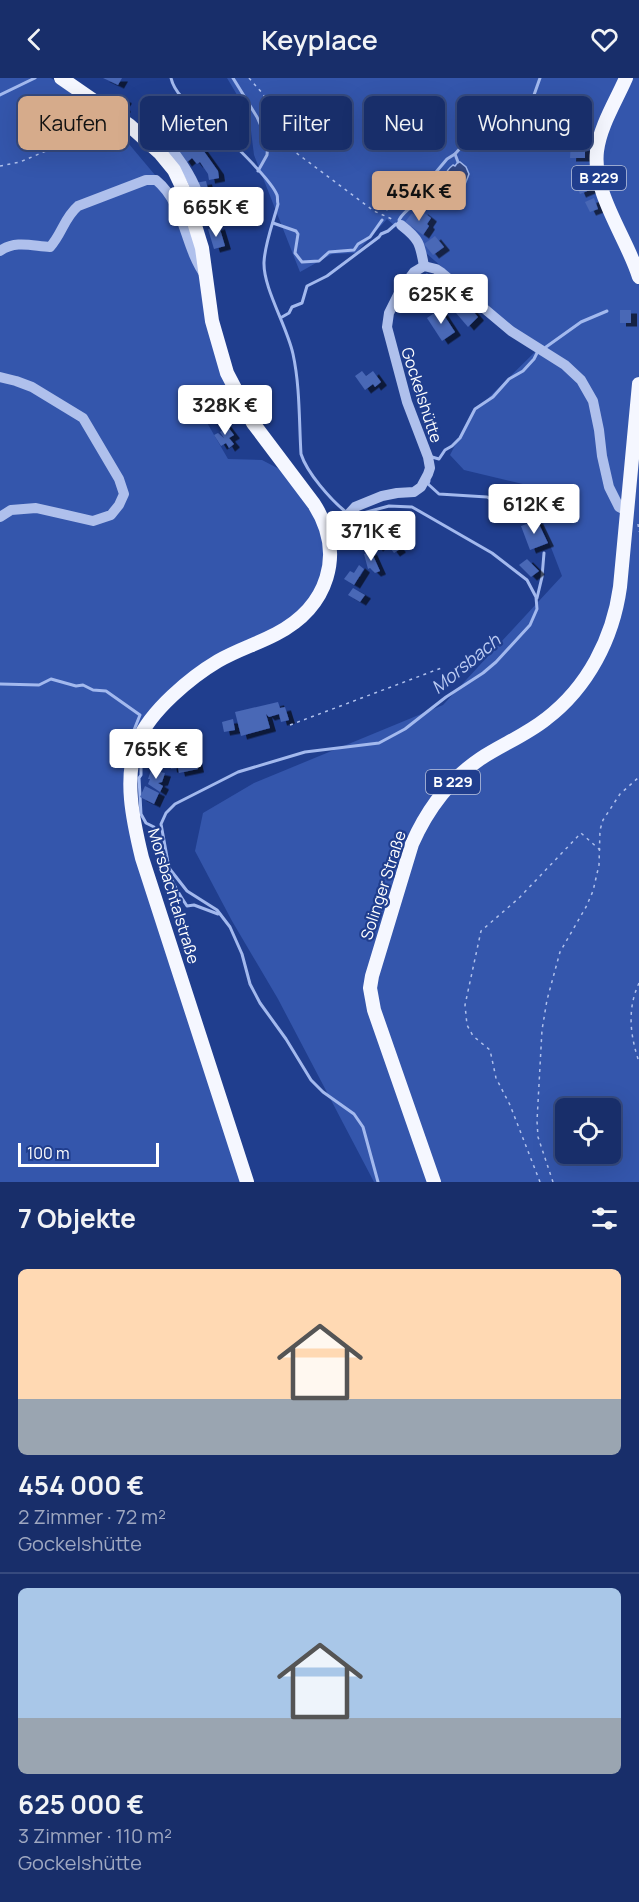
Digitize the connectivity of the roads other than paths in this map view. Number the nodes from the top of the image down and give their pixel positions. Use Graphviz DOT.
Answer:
graph roads {
  1 [pos="61,78"];
  2 [pos="626,78"];
  3 [pos="401,225"];
  4 [pos="0,251"];
  5 [pos="424,266"];
  6 [pos="206,275"];
  7 [pos="639,277"];
  8 [pos="0,377"];
  9 [pos="639,384"];
  10 [pos="627,511"];
  11 [pos="0,517"];
  12 [pos="329,536"];
  13 [pos="247,1182"];
  14 [pos="434,1182"];
  1 -- 6 [label="main road, Morsbachtalstraße"];
  2 -- 7 [label="main road, B 229"];
  3 -- 5 [label="street"];
  4 -- 6 [label="street"];
  5 -- 10 [label="street"];
  5 -- 12 [label="street, Gockelshütte"];
  6 -- 12 [label="main road, Morsbachtalstraße"];
  8 -- 11 [label="street"];
  9 -- 10 [label="main road, Solinger Straße / B 229"];
  10 -- 14 [label="main road, Solinger Straße / B 229"];
  12 -- 13 [label="main road, Morsbachtalstraße"];
}
